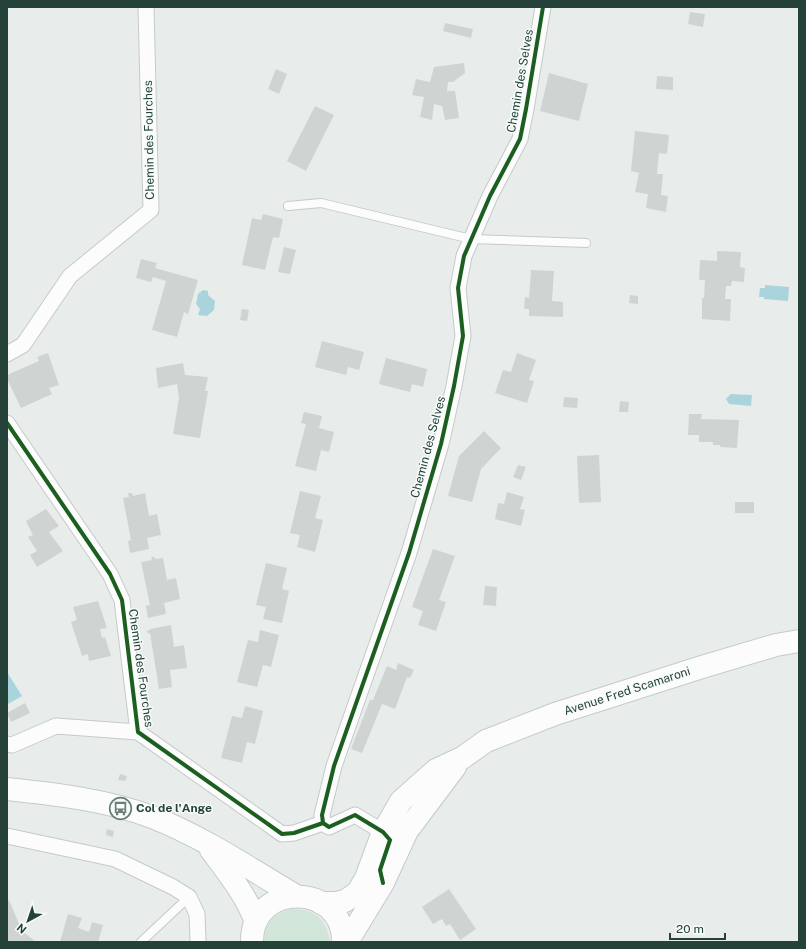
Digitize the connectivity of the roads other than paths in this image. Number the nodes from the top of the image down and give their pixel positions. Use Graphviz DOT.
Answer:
graph roads {
  1 [pos="146,7"];
  2 [pos="543,7"];
  3 [pos="288,206"];
  4 [pos="471,239"];
  5 [pos="586,243"];
  6 [pos="7,354"];
  7 [pos="7,423"];
  8 [pos="799,641"];
  9 [pos="138,732"];
  10 [pos="7,744"];
  11 [pos="462,758"];
  12 [pos="7,789"];
  13 [pos="323,823"];
  14 [pos="383,832"];
  15 [pos="7,836"];
  16 [pos="206,843"];
  17 [pos="383,883"];
  18 [pos="296,896"];
  19 [pos="189,897"];
  20 [pos="322,903"];
  21 [pos="254,932"];
  22 [pos="141,942"];
  23 [pos="198,942"];
  24 [pos="343,942"];
  25 [pos="347,942"];
  1 -- 6 [label="street, Chemin des Fourches"];
  2 -- 4 [label="street, Chemin des Selves"];
  3 -- 4 [label="lane"];
  4 -- 5 [label="lane"];
  4 -- 13 [label="street, Chemin des Selves"];
  7 -- 9 [label="street, Chemin des Fourches"];
  8 -- 11 [label="main road, Avenue Fred Scamaroni"];
  9 -- 10 [label="street"];
  9 -- 13 [label="street, Chemin des Fourches"];
  11 -- 14 [label="main road, Avenue Fred Scamaroni"];
  11 -- 17 [label="main road, Avenue Fred Scamaroni"];
  12 -- 16 [label="main road"];
  13 -- 14 [label="street"];
  14 -- 17 [label="street"];
  14 -- 20 [label="main road, Avenue Fred Scamaroni"];
  15 -- 19 [label="street"];
  16 -- 18 [label="main road"];
  16 -- 21 [label="main road"];
  17 -- 25 [label="main road, Avenue Fred Scamaroni"];
  18 -- 20 [label="main road"];
  18 -- 21 [label="main road"];
  19 -- 22 [label="lane"];
  19 -- 23 [label="street"];
  20 -- 24 [label="main road"];
}
